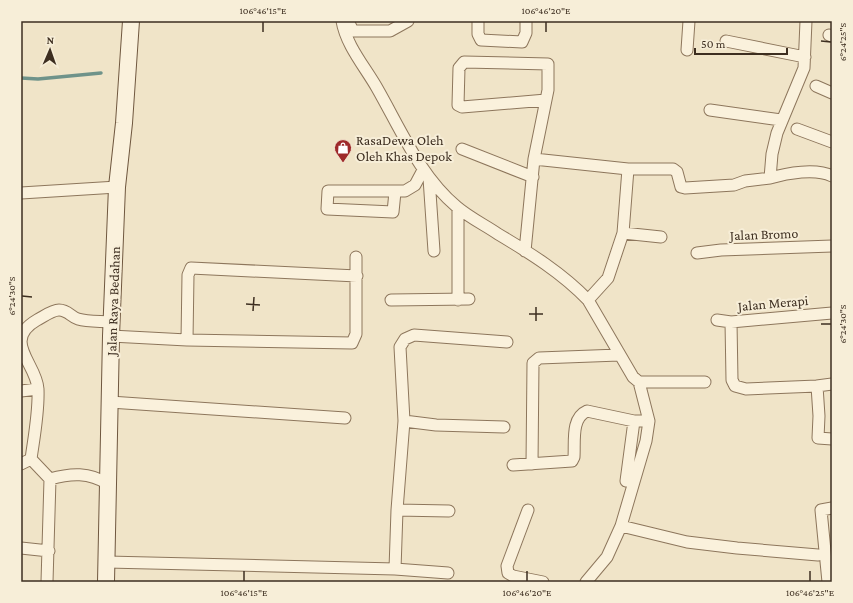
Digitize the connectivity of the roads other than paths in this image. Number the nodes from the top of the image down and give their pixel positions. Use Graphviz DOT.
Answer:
graph roads {
  1 [pos="131,21"];
  2 [pos="342,21"];
  3 [pos="348,21"];
  4 [pos="408,21"];
  5 [pos="478,21"];
  6 [pos="526,21"];
  7 [pos="689,21"];
  8 [pos="806,21"];
  9 [pos="726,41"];
  10 [pos="687,50"];
  11 [pos="805,57"];
  12 [pos="816,86"];
  13 [pos="832,93"];
  14 [pos="546,100"];
  15 [pos="710,110"];
  16 [pos="781,120"];
  17 [pos="797,129"];
  18 [pos="832,142"];
  19 [pos="462,149"];
  20 [pos="534,159"];
  21 [pos="628,169"];
  22 [pos="426,174"];
  23 [pos="832,176"];
  24 [pos="533,177"];
  25 [pos="770,178"];
  26 [pos="117,187"];
  27 [pos="395,192"];
  28 [pos="21,193"];
  29 [pos="458,208"];
  30 [pos="623,233"];
  31 [pos="661,237"];
  32 [pos="832,246"];
  33 [pos="525,251"];
  34 [pos="434,252"];
  35 [pos="697,253"];
  36 [pos="356,256"];
  37 [pos="357,276"];
  38 [pos="391,300"];
  39 [pos="588,300"];
  40 [pos="832,313"];
  41 [pos="716,320"];
  42 [pos="731,322"];
  43 [pos="111,329"];
  44 [pos="188,340"];
  45 [pos="507,342"];
  46 [pos="619,355"];
  47 [pos="639,382"];
  48 [pos="705,382"];
  49 [pos="832,384"];
  50 [pos="817,386"];
  51 [pos="38,389"];
  52 [pos="21,391"];
  53 [pos="110,402"];
  54 [pos="345,418"];
  55 [pos="404,421"];
  56 [pos="634,421"];
  57 [pos="649,421"];
  58 [pos="504,427"];
  59 [pos="832,439"];
  60 [pos="31,459"];
  61 [pos="21,464"];
  62 [pos="532,464"];
  63 [pos="513,465"];
  64 [pos="50,479"];
  65 [pos="626,481"];
  66 [pos="108,484"];
  67 [pos="832,508"];
  68 [pos="397,510"];
  69 [pos="528,510"];
  70 [pos="449,511"];
  71 [pos="621,526"];
  72 [pos="21,548"];
  73 [pos="49,551"];
  74 [pos="818,555"];
  75 [pos="107,562"];
  76 [pos="395,569"];
  77 [pos="448,573"];
  78 [pos="830,579"];
  79 [pos="47,582"];
  80 [pos="106,582"];
  81 [pos="543,582"];
  82 [pos="586,582"];
  1 -- 26 [label="street, Jalan Raya Bedahan"];
  2 -- 22 [label="street"];
  3 -- 4 [label="street"];
  5 -- 6 [label="street"];
  7 -- 10 [label="street"];
  8 -- 11 [label="street"];
  9 -- 11 [label="street"];
  11 -- 16 [label="street"];
  12 -- 13 [label="street"];
  14 -- 14 [label="street"];
  14 -- 20 [label="street"];
  15 -- 16 [label="street"];
  16 -- 25 [label="street"];
  17 -- 18 [label="street"];
  19 -- 24 [label="street"];
  20 -- 21 [label="street"];
  20 -- 24 [label="street"];
  21 -- 25 [label="street"];
  21 -- 30 [label="street"];
  22 -- 27 [label="street"];
  22 -- 29 [label="street"];
  22 -- 34 [label="street"];
  23 -- 25 [label="street"];
  24 -- 33 [label="street"];
  26 -- 28 [label="street"];
  26 -- 43 [label="street, Jalan Raya Bedahan"];
  27 -- 27 [label="street"];
  29 -- 33 [label="street"];
  29 -- 38 [label="street"];
  30 -- 31 [label="street"];
  30 -- 39 [label="street"];
  32 -- 35 [label="street, Jalan Bromo"];
  33 -- 39 [label="street"];
  36 -- 37 [label="street"];
  37 -- 44 [label="street"];
  37 -- 44 [label="street"];
  39 -- 46 [label="street"];
  40 -- 42 [label="street, Jalan Merapi"];
  41 -- 42 [label="street, Jalan Merapi"];
  42 -- 50 [label="street"];
  43 -- 44 [label="street"];
  43 -- 51 [label="street"];
  43 -- 53 [label="street, Jalan Raya Bedahan"];
  45 -- 55 [label="street"];
  46 -- 47 [label="street"];
  46 -- 62 [label="street"];
  47 -- 48 [label="street"];
  47 -- 57 [label="street"];
  49 -- 50 [label="street"];
  50 -- 59 [label="street"];
  51 -- 52 [label="street"];
  51 -- 60 [label="street"];
  53 -- 54 [label="street"];
  53 -- 66 [label="street, Jalan Raya Bedahan"];
  55 -- 58 [label="street"];
  55 -- 68 [label="street"];
  56 -- 57 [label="street"];
  56 -- 62 [label="street"];
  56 -- 65 [label="street"];
  57 -- 71 [label="street"];
  60 -- 61 [label="street"];
  60 -- 64 [label="street"];
  62 -- 63 [label="street"];
  64 -- 66 [label="street"];
  64 -- 73 [label="street"];
  66 -- 75 [label="street, Jalan Raya Bedahan"];
  67 -- 78 [label="street"];
  68 -- 70 [label="street"];
  68 -- 76 [label="street"];
  69 -- 81 [label="street"];
  71 -- 74 [label="street"];
  71 -- 82 [label="street"];
  72 -- 73 [label="street"];
  73 -- 79 [label="street"];
  75 -- 76 [label="street"];
  75 -- 80 [label="street, Jalan Raya Bedahan"];
  76 -- 77 [label="street"];
}
